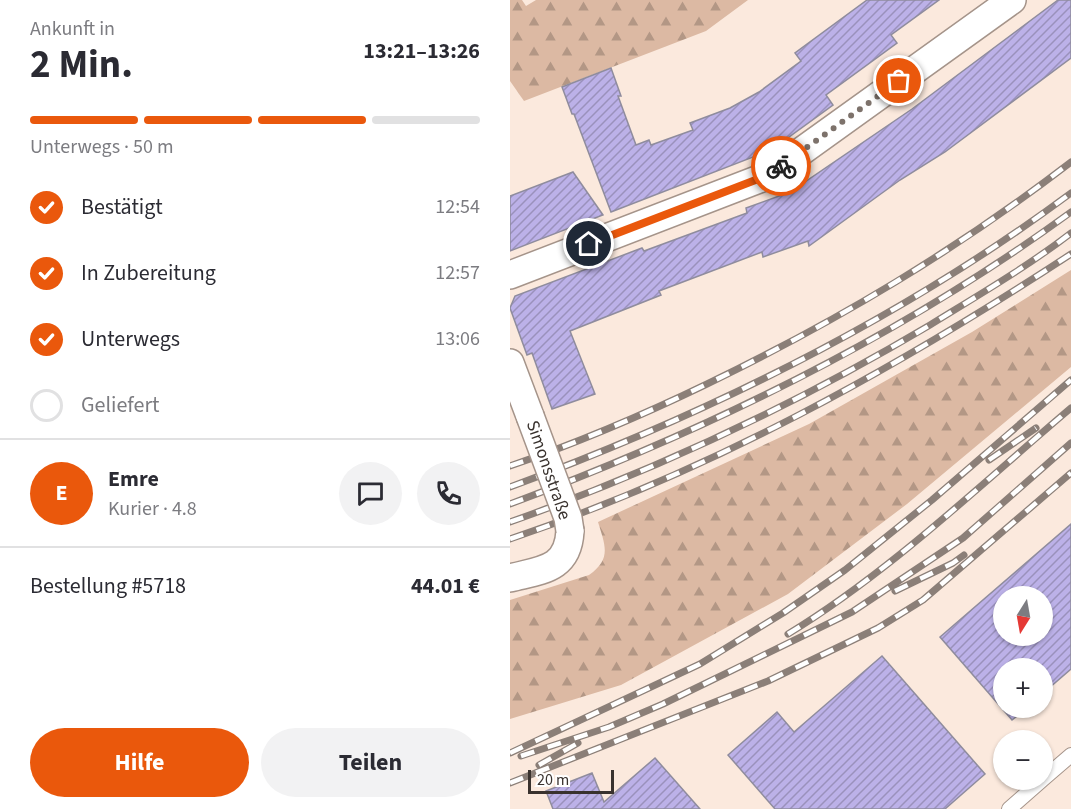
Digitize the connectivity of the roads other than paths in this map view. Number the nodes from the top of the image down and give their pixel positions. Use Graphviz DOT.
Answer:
graph roads {
  1 [pos="1012,0"];
  2 [pos="510,275"];
  3 [pos="510,363"];
  4 [pos="510,578"];
  5 [pos="1071,755"];
  6 [pos="1053,771"];
  7 [pos="1031,790"];
  8 [pos="1009,809"];
  1 -- 2 [label="street"];
  3 -- 4 [label="street, Simonsstraße, bridge"];
  5 -- 6 [label="lane"];
  7 -- 8 [label="lane"];
}
